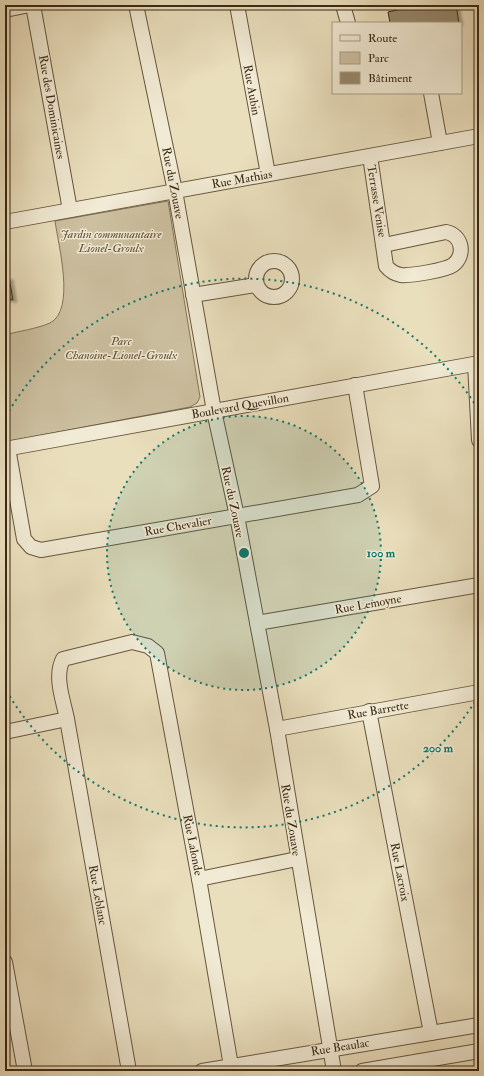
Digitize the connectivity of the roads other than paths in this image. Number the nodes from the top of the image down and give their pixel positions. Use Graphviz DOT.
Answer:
graph roads {
  1 [pos="30,5"];
  2 [pos="33,5"];
  3 [pos="136,5"];
  4 [pos="237,5"];
  5 [pos="343,5"];
  6 [pos="5,10"];
  7 [pos="348,22"];
  8 [pos="431,94"];
  9 [pos="479,136"];
  10 [pos="440,143"];
  11 [pos="370,156"];
  12 [pos="268,174"];
  13 [pos="175,191"];
  14 [pos="70,210"];
  15 [pos="5,222"];
  16 [pos="384,246"];
  17 [pos="256,284"];
  18 [pos="193,295"];
  19 [pos="477,363"];
  20 [pos="355,385"];
  21 [pos="214,411"];
  22 [pos="479,440"];
  23 [pos="6,449"];
  24 [pos="237,516"];
  25 [pos="479,585"];
  26 [pos="257,623"];
  27 [pos="132,642"];
  28 [pos="479,692"];
  29 [pos="369,711"];
  30 [pos="67,719"];
  31 [pos="277,729"];
  32 [pos="5,732"];
  33 [pos="297,859"];
  34 [pos="199,879"];
  35 [pos="5,962"];
  36 [pos="479,1025"];
  37 [pos="431,1032"];
  38 [pos="330,1049"];
  39 [pos="479,1051"];
  40 [pos="437,1065"];
  41 [pos="231,1066"];
  42 [pos="25,1071"];
  43 [pos="129,1071"];
  44 [pos="202,1071"];
  45 [pos="334,1071"];
  46 [pos="362,1071"];
  1 -- 6 [label="street"];
  2 -- 14 [label="street, Rue des Dominicaines"];
  3 -- 13 [label="street, Rue du Zouave"];
  4 -- 12 [label="street, Rue Aubin"];
  5 -- 7 [label="street"];
  8 -- 10 [label="street"];
  9 -- 10 [label="street, Rue Mathias"];
  10 -- 11 [label="street, Rue Mathias"];
  11 -- 12 [label="street, Rue Mathias"];
  11 -- 16 [label="street, Terrasse Venise"];
  12 -- 13 [label="street, Rue Mathias"];
  13 -- 14 [label="street, Rue Mathias"];
  13 -- 18 [label="street, Rue du Zouave"];
  14 -- 15 [label="street, Rue Mathias"];
  16 -- 16 [label="street, Terrasse Venise"];
  17 -- 18 [label="street"];
  18 -- 21 [label="street, Rue du Zouave"];
  19 -- 20 [label="street, Boulevard Quevillon"];
  19 -- 22 [label="street"];
  20 -- 21 [label="street, Boulevard Quevillon"];
  20 -- 24 [label="street, Rue Chevalier"];
  21 -- 23 [label="street, Boulevard Quevillon"];
  21 -- 24 [label="street, Rue du Zouave"];
  23 -- 24 [label="street, Rue Chevalier"];
  24 -- 26 [label="street, Rue du Zouave"];
  25 -- 26 [label="street, Rue Lemoyne"];
  26 -- 31 [label="street, Rue du Zouave"];
  27 -- 30 [label="street, Rue Leblanc"];
  27 -- 34 [label="street, Rue Lalonde"];
  28 -- 29 [label="street, Rue Barrette"];
  29 -- 31 [label="street, Rue Barrette"];
  29 -- 37 [label="street, Rue Lacroix"];
  30 -- 32 [label="street"];
  30 -- 43 [label="street, Rue Leblanc"];
  31 -- 33 [label="street, Rue du Zouave"];
  33 -- 34 [label="street"];
  33 -- 38 [label="street, Rue du Zouave"];
  34 -- 41 [label="street, Rue Lalonde"];
  35 -- 42 [label="street"];
  36 -- 37 [label="street, Rue Beaulac"];
  37 -- 38 [label="street, Rue Beaulac"];
  38 -- 41 [label="street, Rue Beaulac"];
  38 -- 45 [label="street, Rue du Zouave"];
  39 -- 40 [label="street"];
  40 -- 46 [label="street"];
  41 -- 44 [label="street, Rue Beaulac"];
}
